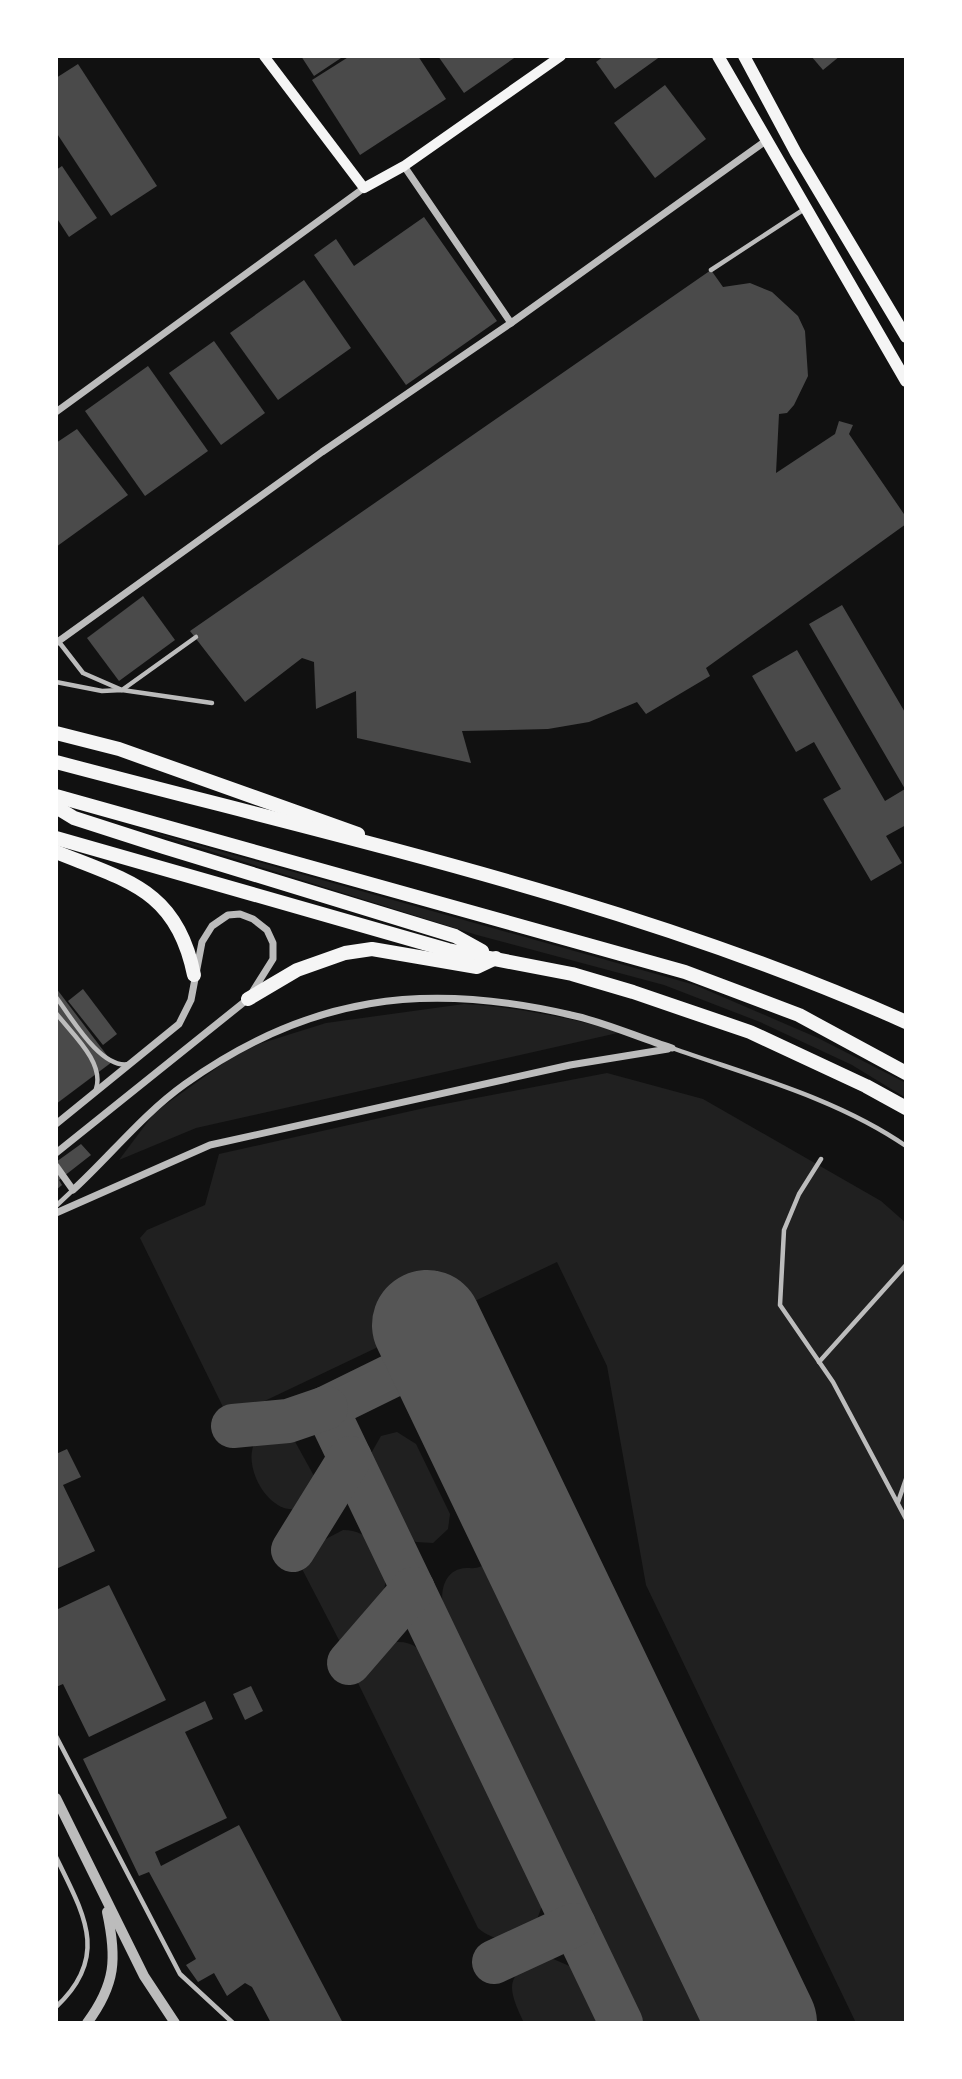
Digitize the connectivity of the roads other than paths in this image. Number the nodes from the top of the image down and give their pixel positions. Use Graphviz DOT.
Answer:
graph roads {
  1 [pos="264,56"];
  2 [pos="561,56"];
  3 [pos="718,56"];
  4 [pos="744,56"];
  5 [pos="768,140"];
  6 [pos="404,166"];
  7 [pos="364,188"];
  8 [pos="807,208"];
  9 [pos="711,270"];
  10 [pos="511,323"];
  11 [pos="906,337"];
  12 [pos="906,381"];
  13 [pos="56,412"];
  14 [pos="196,637"];
  15 [pos="57,642"];
  16 [pos="56,681"];
  17 [pos="122,690"];
  18 [pos="212,703"];
  19 [pos="56,733"];
  20 [pos="56,762"];
  21 [pos="56,796"];
  22 [pos="56,807"];
  23 [pos="56,838"];
  24 [pos="56,852"];
  25 [pos="452,867"];
  26 [pos="496,958"];
  27 [pos="194,975"];
  28 [pos="56,998"];
  29 [pos="248,999"];
  30 [pos="56,1013"];
  31 [pos="906,1022"];
  32 [pos="672,1048"];
  33 [pos="133,1062"];
  34 [pos="906,1073"];
  35 [pos="94,1095"];
  36 [pos="906,1108"];
  37 [pos="59,1120"];
  38 [pos="906,1146"];
  39 [pos="56,1153"];
  40 [pos="821,1159"];
  41 [pos="56,1166"];
  42 [pos="73,1190"];
  43 [pos="56,1206"];
  44 [pos="56,1213"];
  45 [pos="906,1265"];
  46 [pos="819,1362"];
  47 [pos="906,1479"];
  48 [pos="898,1503"];
  49 [pos="906,1519"];
  50 [pos="56,1736"];
  51 [pos="56,1798"];
  52 [pos="56,1857"];
  53 [pos="104,1897"];
  54 [pos="56,2007"];
  55 [pos="87,2023"];
  56 [pos="175,2023"];
  57 [pos="233,2023"];
  1 -- 7 [label="main road"];
  2 -- 6 [label="main road"];
  3 -- 5 [label="main road"];
  4 -- 11 [label="main road"];
  5 -- 8 [label="main road"];
  5 -- 10 [label="street"];
  6 -- 7 [label="main road"];
  6 -- 10 [label="street"];
  7 -- 13 [label="street"];
  8 -- 9 [label="lane"];
  8 -- 12 [label="main road"];
  10 -- 15 [label="street"];
  14 -- 17 [label="lane"];
  15 -- 17 [label="lane"];
  16 -- 17 [label="lane"];
  17 -- 18 [label="lane"];
  19 -- 25 [label="highway"];
  20 -- 25 [label="highway"];
  21 -- 34 [label="highway"];
  22 -- 26 [label="highway"];
  23 -- 26 [label="highway"];
  24 -- 27 [label="highway"];
  25 -- 31 [label="highway"];
  26 -- 29 [label="highway"];
  26 -- 36 [label="highway"];
  27 -- 29 [label="street"];
  27 -- 33 [label="street"];
  28 -- 33 [label="lane"];
  29 -- 39 [label="street"];
  30 -- 35 [label="lane"];
  32 -- 38 [label="lane"];
  32 -- 42 [label="street"];
  32 -- 44 [label="street"];
  33 -- 35 [label="street"];
  35 -- 37 [label="street"];
  40 -- 46 [label="lane"];
  41 -- 42 [label="street"];
  42 -- 43 [label="lane"];
  45 -- 46 [label="lane"];
  46 -- 48 [label="lane"];
  47 -- 48 [label="lane"];
  48 -- 49 [label="lane"];
  50 -- 57 [label="lane"];
  51 -- 53 [label="street"];
  52 -- 54 [label="lane"];
  53 -- 55 [label="street"];
  53 -- 56 [label="street"];
}
